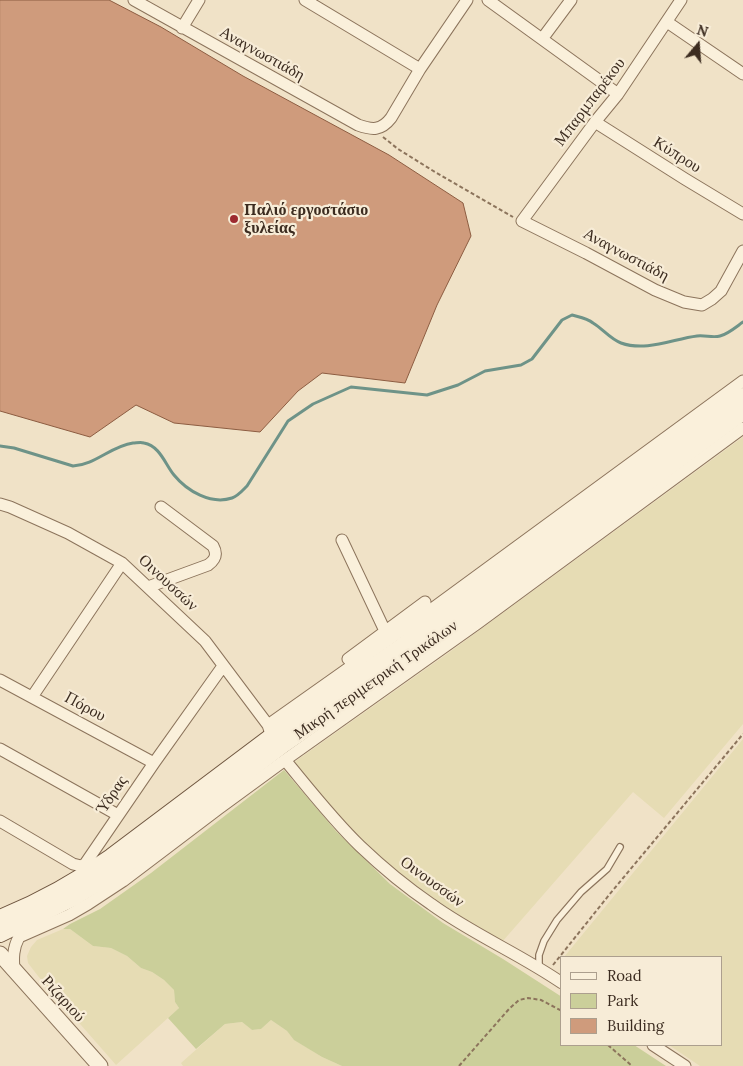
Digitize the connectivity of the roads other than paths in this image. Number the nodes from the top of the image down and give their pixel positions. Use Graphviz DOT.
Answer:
graph roads {
  1 [pos="134,0"];
  2 [pos="200,0"];
  3 [pos="305,0"];
  4 [pos="467,0"];
  5 [pos="488,0"];
  6 [pos="571,0"];
  7 [pos="681,0"];
  8 [pos="667,22"];
  9 [pos="182,28"];
  10 [pos="542,39"];
  11 [pos="420,69"];
  12 [pos="743,74"];
  13 [pos="618,94"];
  14 [pos="596,122"];
  15 [pos="743,214"];
  16 [pos="522,221"];
  17 [pos="741,258"];
  18 [pos="743,381"];
  19 [pos="743,396"];
  20 [pos="743,412"];
  21 [pos="743,428"];
  22 [pos="0,504"];
  23 [pos="161,507"];
  24 [pos="342,540"];
  25 [pos="122,563"];
  26 [pos="148,587"];
  27 [pos="425,602"];
  28 [pos="385,631"];
  29 [pos="223,666"];
  30 [pos="0,680"];
  31 [pos="32,697"];
  32 [pos="268,727"];
  33 [pos="0,749"];
  34 [pos="285,760"];
  35 [pos="154,763"];
  36 [pos="118,815"];
  37 [pos="0,822"];
  38 [pos="620,848"];
  39 [pos="0,918"];
  40 [pos="0,934"];
  41 [pos="0,954"];
  42 [pos="14,970"];
  43 [pos="544,971"];
  44 [pos="560,982"];
  45 [pos="655,1046"];
  46 [pos="100,1066"];
  47 [pos="685,1066"];
  1 -- 9 [label="street, Αναγνωστιάδη"];
  2 -- 9 [label="street"];
  3 -- 11 [label="street"];
  4 -- 11 [label="street"];
  5 -- 10 [label="street"];
  6 -- 10 [label="street"];
  7 -- 8 [label="street, Μπαρμπαρέκου"];
  8 -- 12 [label="street"];
  8 -- 13 [label="street, Μπαρμπαρέκου"];
  9 -- 11 [label="street, Αναγνωστιάδη"];
  10 -- 13 [label="street"];
  13 -- 14 [label="street, Μπαρμπαρέκου"];
  14 -- 15 [label="street, Κύπρου"];
  14 -- 16 [label="street, Μπαρμπαρέκου"];
  16 -- 17 [label="street, Αναγνωστιάδη"];
  18 -- 32 [label="street"];
  19 -- 32 [label="main road, Μικρή περιμετρική Τρικάλων"];
  20 -- 40 [label="main road, Μικρή περιμετρική Τρικάλων"];
  21 -- 34 [label="street"];
  22 -- 25 [label="street, Οινουσσών"];
  23 -- 26 [label="street"];
  24 -- 28 [label="street"];
  25 -- 26 [label="street, Οινουσσών"];
  25 -- 31 [label="street"];
  26 -- 29 [label="street, Οινουσσών"];
  27 -- 28 [label="street"];
  28 -- 32 [label="street"];
  29 -- 32 [label="street, Οινουσσών"];
  29 -- 35 [label="street, Ύδρας"];
  30 -- 31 [label="street, Πόρου"];
  31 -- 35 [label="street, Πόρου"];
  32 -- 39 [label="main road, Μικρή περιμετρική Τρικάλων"];
  33 -- 36 [label="street"];
  34 -- 42 [label="street"];
  34 -- 43 [label="street, Οινουσσών"];
  35 -- 36 [label="street, Ύδρας"];
  36 -- 37 [label="street, Ύδρας"];
  38 -- 43 [label="lane"];
  41 -- 42 [label="street, Ριζαριού"];
  42 -- 46 [label="street, Ριζαριού"];
  43 -- 44 [label="street, Οινουσσών"];
  45 -- 47 [label="street"];
}
